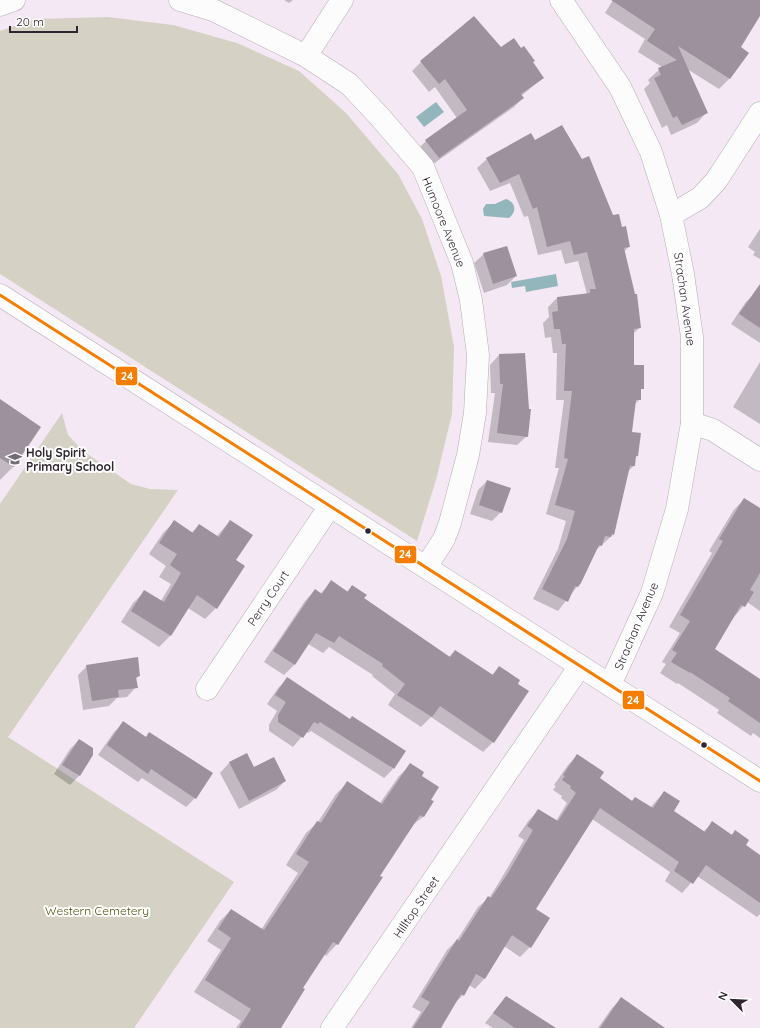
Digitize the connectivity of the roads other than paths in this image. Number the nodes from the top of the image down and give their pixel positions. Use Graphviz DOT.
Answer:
graph roads {
  1 [pos="14,0"];
  2 [pos="180,0"];
  3 [pos="342,0"];
  4 [pos="561,0"];
  5 [pos="0,5"];
  6 [pos="306,56"];
  7 [pos="760,113"];
  8 [pos="671,215"];
  9 [pos="0,295"];
  10 [pos="692,423"];
  11 [pos="760,460"];
  12 [pos="330,506"];
  13 [pos="426,568"];
  14 [pos="580,666"];
  15 [pos="610,685"];
  16 [pos="207,689"];
  17 [pos="760,781"];
  18 [pos="332,1028"];
  1 -- 5 [label="street"];
  2 -- 6 [label="street, Humoore Avenue"];
  3 -- 6 [label="street"];
  4 -- 8 [label="street, Strachan Avenue"];
  6 -- 13 [label="street, Humoore Avenue"];
  7 -- 8 [label="street"];
  8 -- 10 [label="street, Strachan Avenue"];
  9 -- 12 [label="street"];
  10 -- 11 [label="street"];
  10 -- 15 [label="street, Strachan Avenue"];
  12 -- 13 [label="street"];
  12 -- 16 [label="street, Perry Court"];
  13 -- 14 [label="street"];
  14 -- 15 [label="street"];
  14 -- 18 [label="street, Hilltop Street"];
  15 -- 17 [label="street"];
}
